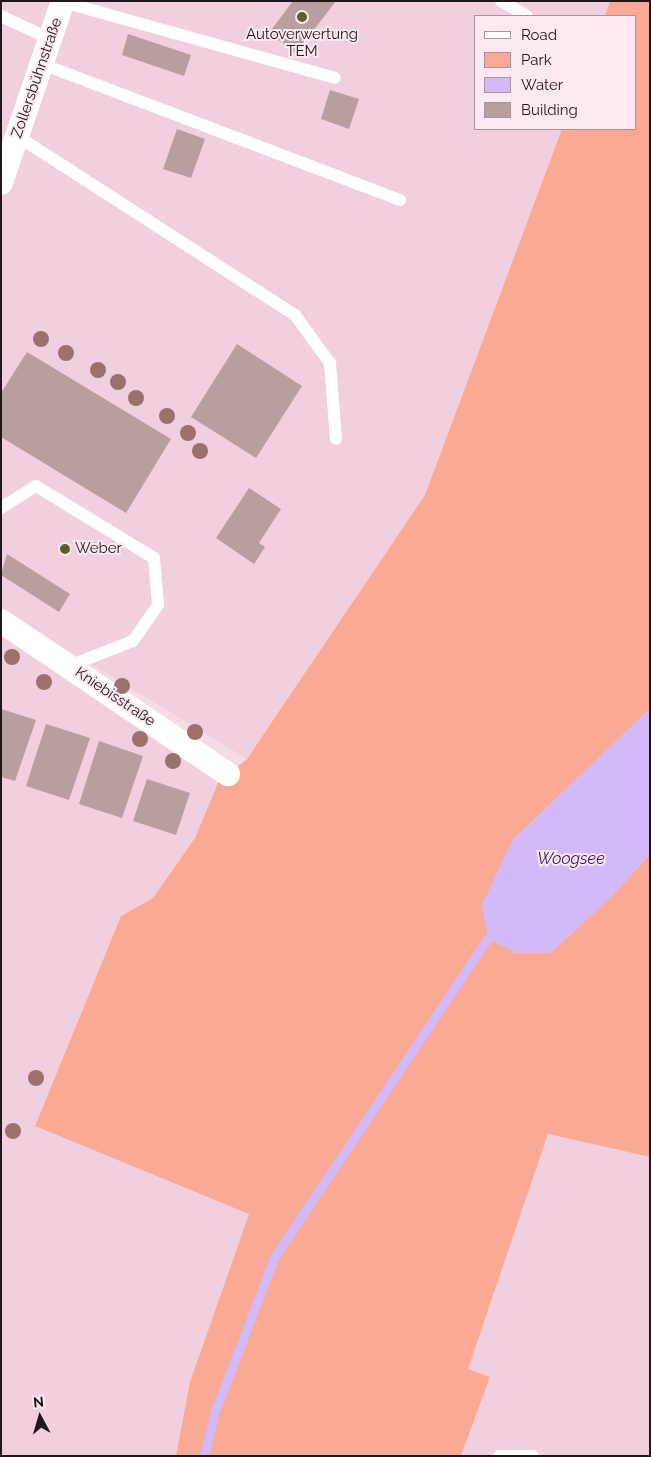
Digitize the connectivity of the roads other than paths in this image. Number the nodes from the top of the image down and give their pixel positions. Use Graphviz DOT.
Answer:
graph roads {
  1 [pos="501,1"];
  2 [pos="63,2"];
  3 [pos="525,15"];
  4 [pos="1,16"];
  5 [pos="50,39"];
  6 [pos="42,64"];
  7 [pos="335,78"];
  8 [pos="17,136"];
  9 [pos="1,183"];
  10 [pos="400,200"];
  11 [pos="336,439"];
  12 [pos="1,508"];
  13 [pos="1,622"];
  14 [pos="69,666"];
  15 [pos="228,774"];
  16 [pos="499,1456"];
  17 [pos="533,1456"];
  1 -- 3 [label="lane"];
  2 -- 5 [label="street, Zollersbühnstraße"];
  2 -- 7 [label="lane"];
  4 -- 5 [label="lane"];
  5 -- 6 [label="street, Zollersbühnstraße"];
  6 -- 8 [label="street, Zollersbühnstraße"];
  6 -- 10 [label="lane"];
  8 -- 9 [label="street, Zollersbühnstraße"];
  8 -- 11 [label="lane"];
  12 -- 14 [label="lane"];
  13 -- 14 [label="street, Kniebisstraße"];
  14 -- 15 [label="street, Kniebisstraße"];
  16 -- 17 [label="lane"];
}
